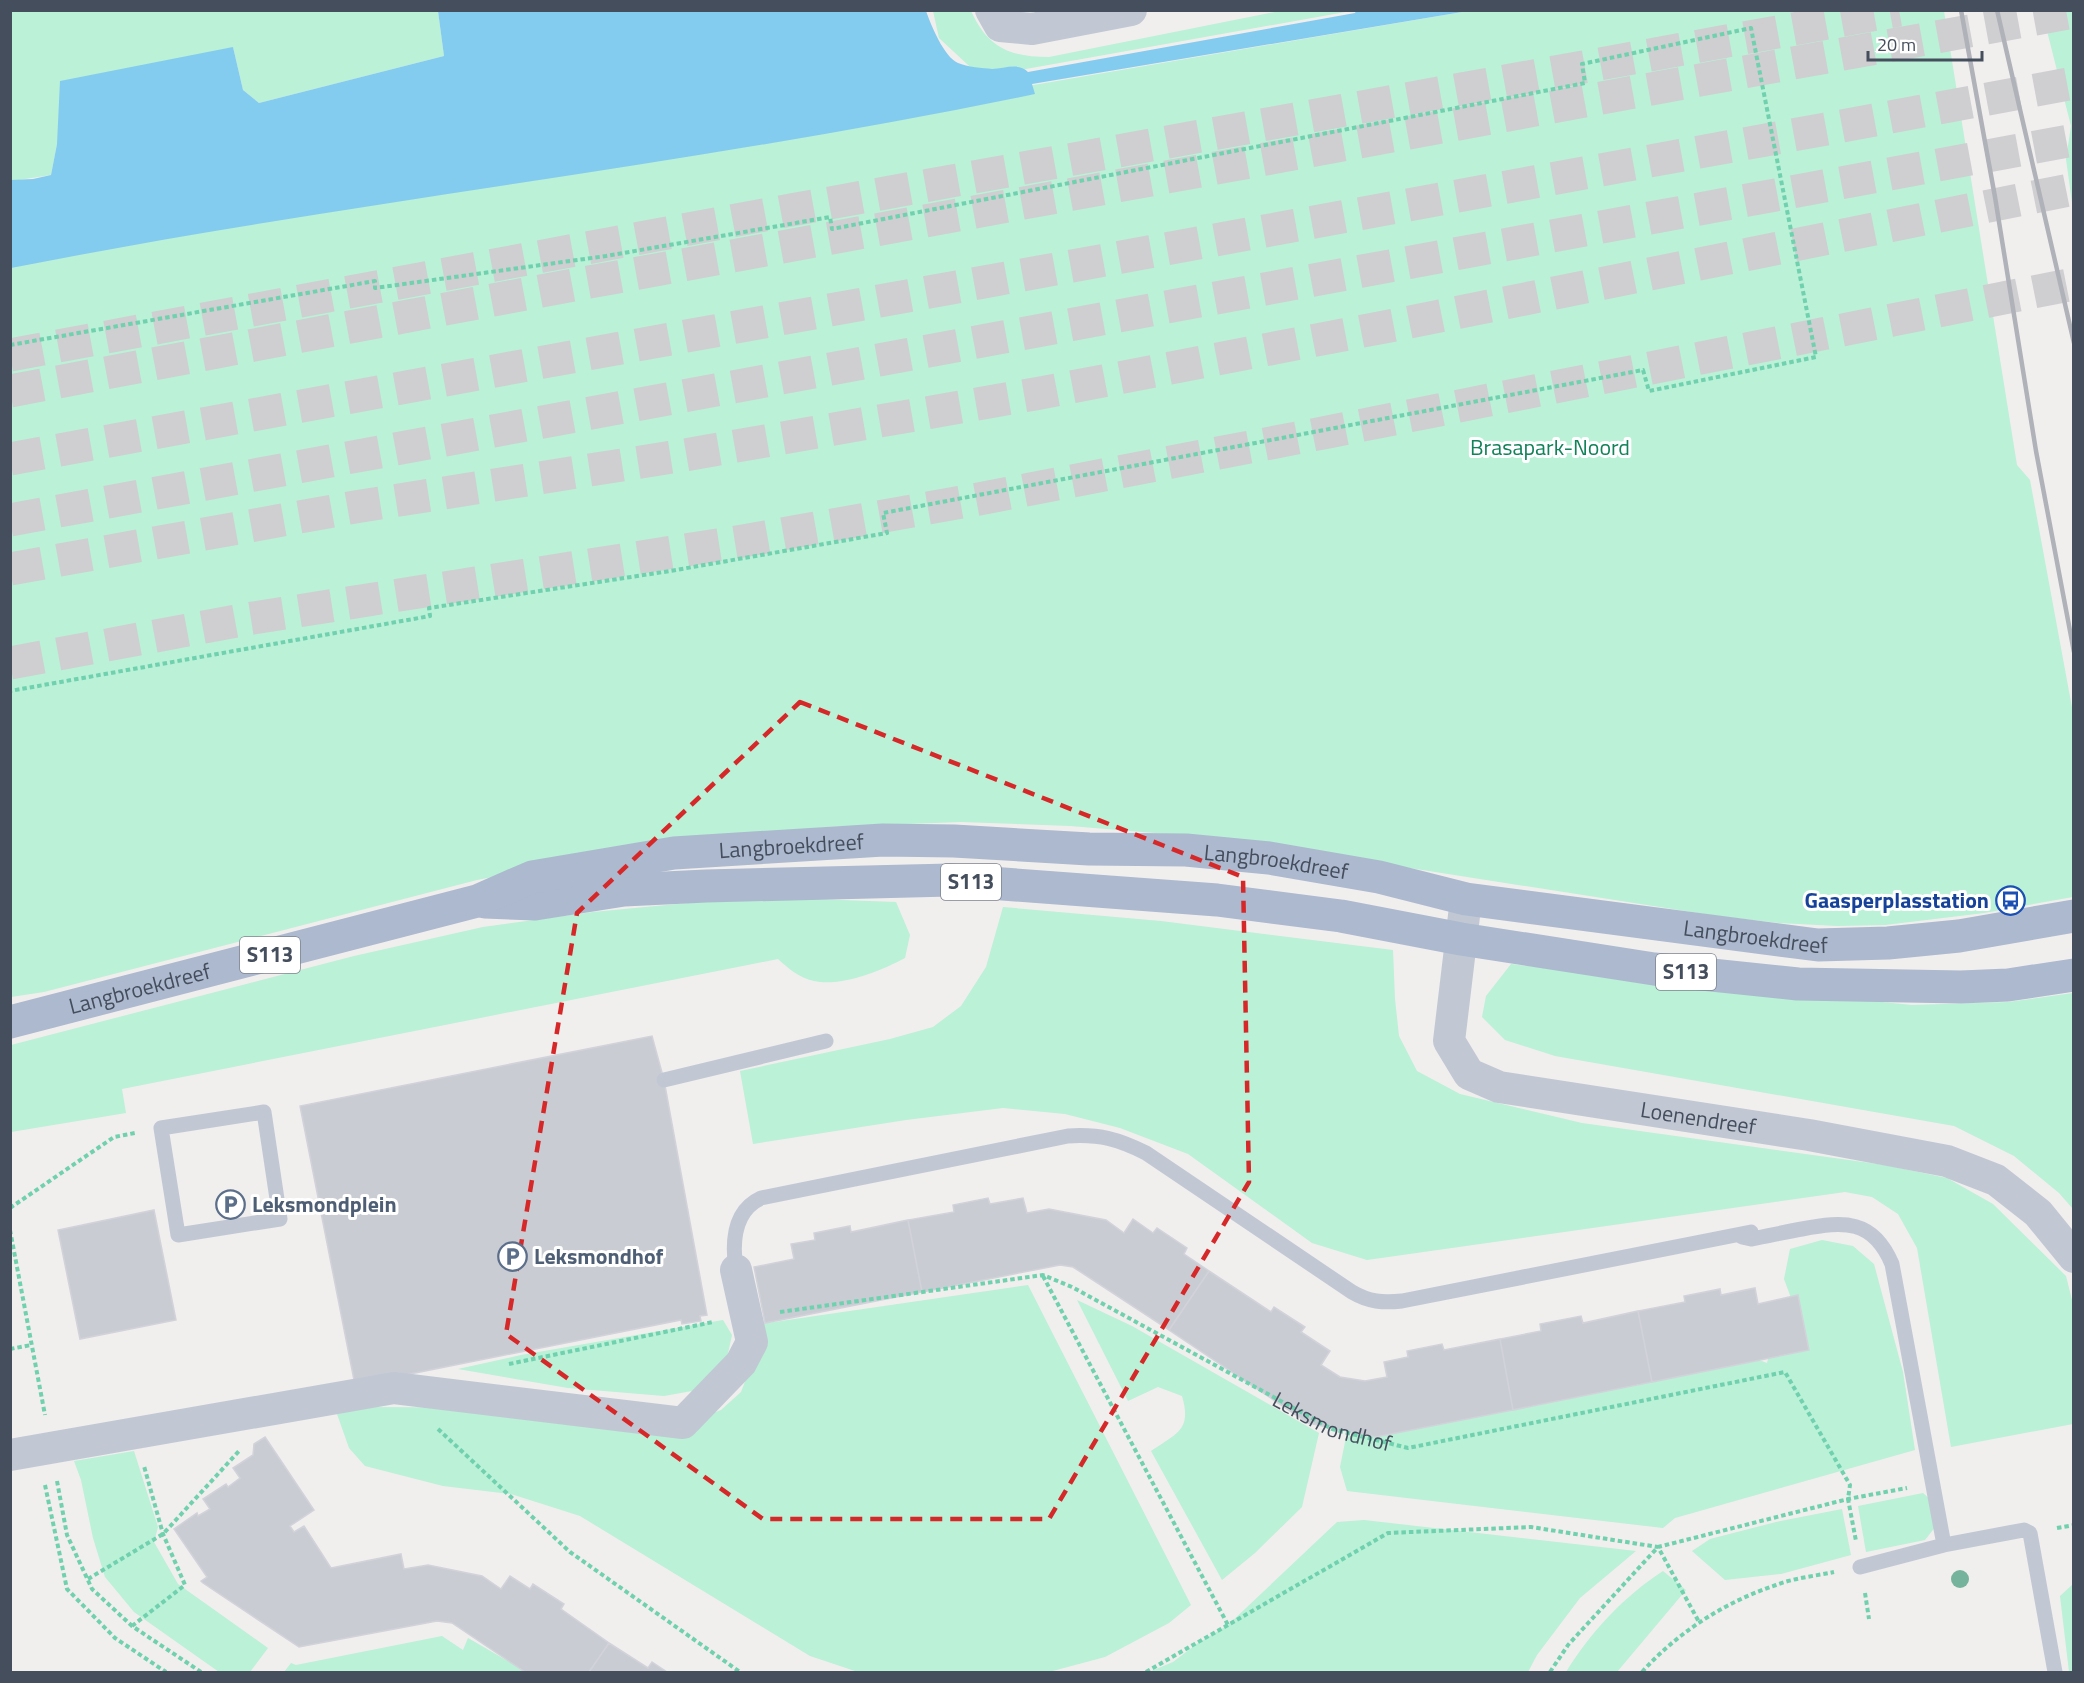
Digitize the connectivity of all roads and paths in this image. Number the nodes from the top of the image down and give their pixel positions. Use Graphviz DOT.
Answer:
graph roads {
  1 [pos="991,10"];
  2 [pos="1131,10"];
  3 [pos="10,345"];
  4 [pos="10,691"];
  5 [pos="954,841"];
  6 [pos="950,880"];
  7 [pos="1466,899"];
  8 [pos="477,901"];
  9 [pos="2073,916"];
  10 [pos="1461,939"];
  11 [pos="2073,975"];
  12 [pos="10,1022"];
  13 [pos="826,1041"];
  14 [pos="664,1080"];
  15 [pos="161,1128"];
  16 [pos="10,1208"];
  17 [pos="2073,1257"];
  18 [pos="736,1270"];
  19 [pos="1043,1275"];
  20 [pos="747,1316"];
  21 [pos="31,1345"];
  22 [pos="10,1349"];
  23 [pos="507,1364"];
  24 [pos="278,1408"];
  25 [pos="435,1427"];
  26 [pos="135,1433"];
  27 [pos="33,1451"];
  28 [pos="1933,1483"];
  29 [pos="1848,1498"];
  30 [pos="163,1534"];
  31 [pos="1944,1545"];
  32 [pos="1658,1547"];
  33 [pos="1860,1567"];
  34 [pos="88,1579"];
  35 [pos="1869,1619"];
  36 [pos="1699,1622"];
  37 [pos="1228,1625"];
  38 [pos="132,1626"];
  39 [pos="166,1672"];
  40 [pos="740,1672"];
  41 [pos="1146,1672"];
  42 [pos="1550,1672"];
  43 [pos="1642,1672"];
  44 [pos="2055,1672"];
  1 -- 2 [label="street"];
  3 -- 4 [label="path"];
  5 -- 6 [label="lane"];
  5 -- 7 [label="main road, Langbroekdreef / S113"];
  5 -- 8 [label="main road, Langbroekdreef / S113"];
  6 -- 8 [label="main road, Langbroekdreef / S113"];
  6 -- 10 [label="main road, Langbroekdreef / S113"];
  7 -- 9 [label="main road, Langbroekdreef / S113"];
  7 -- 10 [label="street, Loenendreef"];
  8 -- 12 [label="main road, Langbroekdreef / S113"];
  10 -- 11 [label="main road, Langbroekdreef / S113"];
  10 -- 17 [label="street, Loenendreef"];
  13 -- 14 [label="lane"];
  15 -- 15 [label="lane"];
  15 -- 16 [label="path"];
  18 -- 20 [label="street"];
  18 -- 28 [label="lane"];
  19 -- 20 [label="path"];
  19 -- 29 [label="path, Leksmondhof"];
  19 -- 37 [label="path"];
  20 -- 23 [label="path"];
  20 -- 24 [label="street"];
  21 -- 22 [label="path"];
  24 -- 26 [label="street"];
  24 -- 30 [label="path"];
  25 -- 40 [label="path"];
  26 -- 27 [label="street"];
  26 -- 30 [label="path"];
  27 -- 39 [label="path"];
  28 -- 29 [label="path"];
  28 -- 31 [label="lane"];
  29 -- 32 [label="path"];
  29 -- 33 [label="path, Leksmondhof"];
  30 -- 34 [label="path"];
  30 -- 38 [label="path"];
  31 -- 33 [label="lane"];
  31 -- 44 [label="lane"];
  32 -- 36 [label="path"];
  32 -- 37 [label="path"];
  32 -- 42 [label="path"];
  33 -- 35 [label="path, Leksmondhof"];
  33 -- 36 [label="path"];
  36 -- 43 [label="path"];
  37 -- 41 [label="path"];
}
